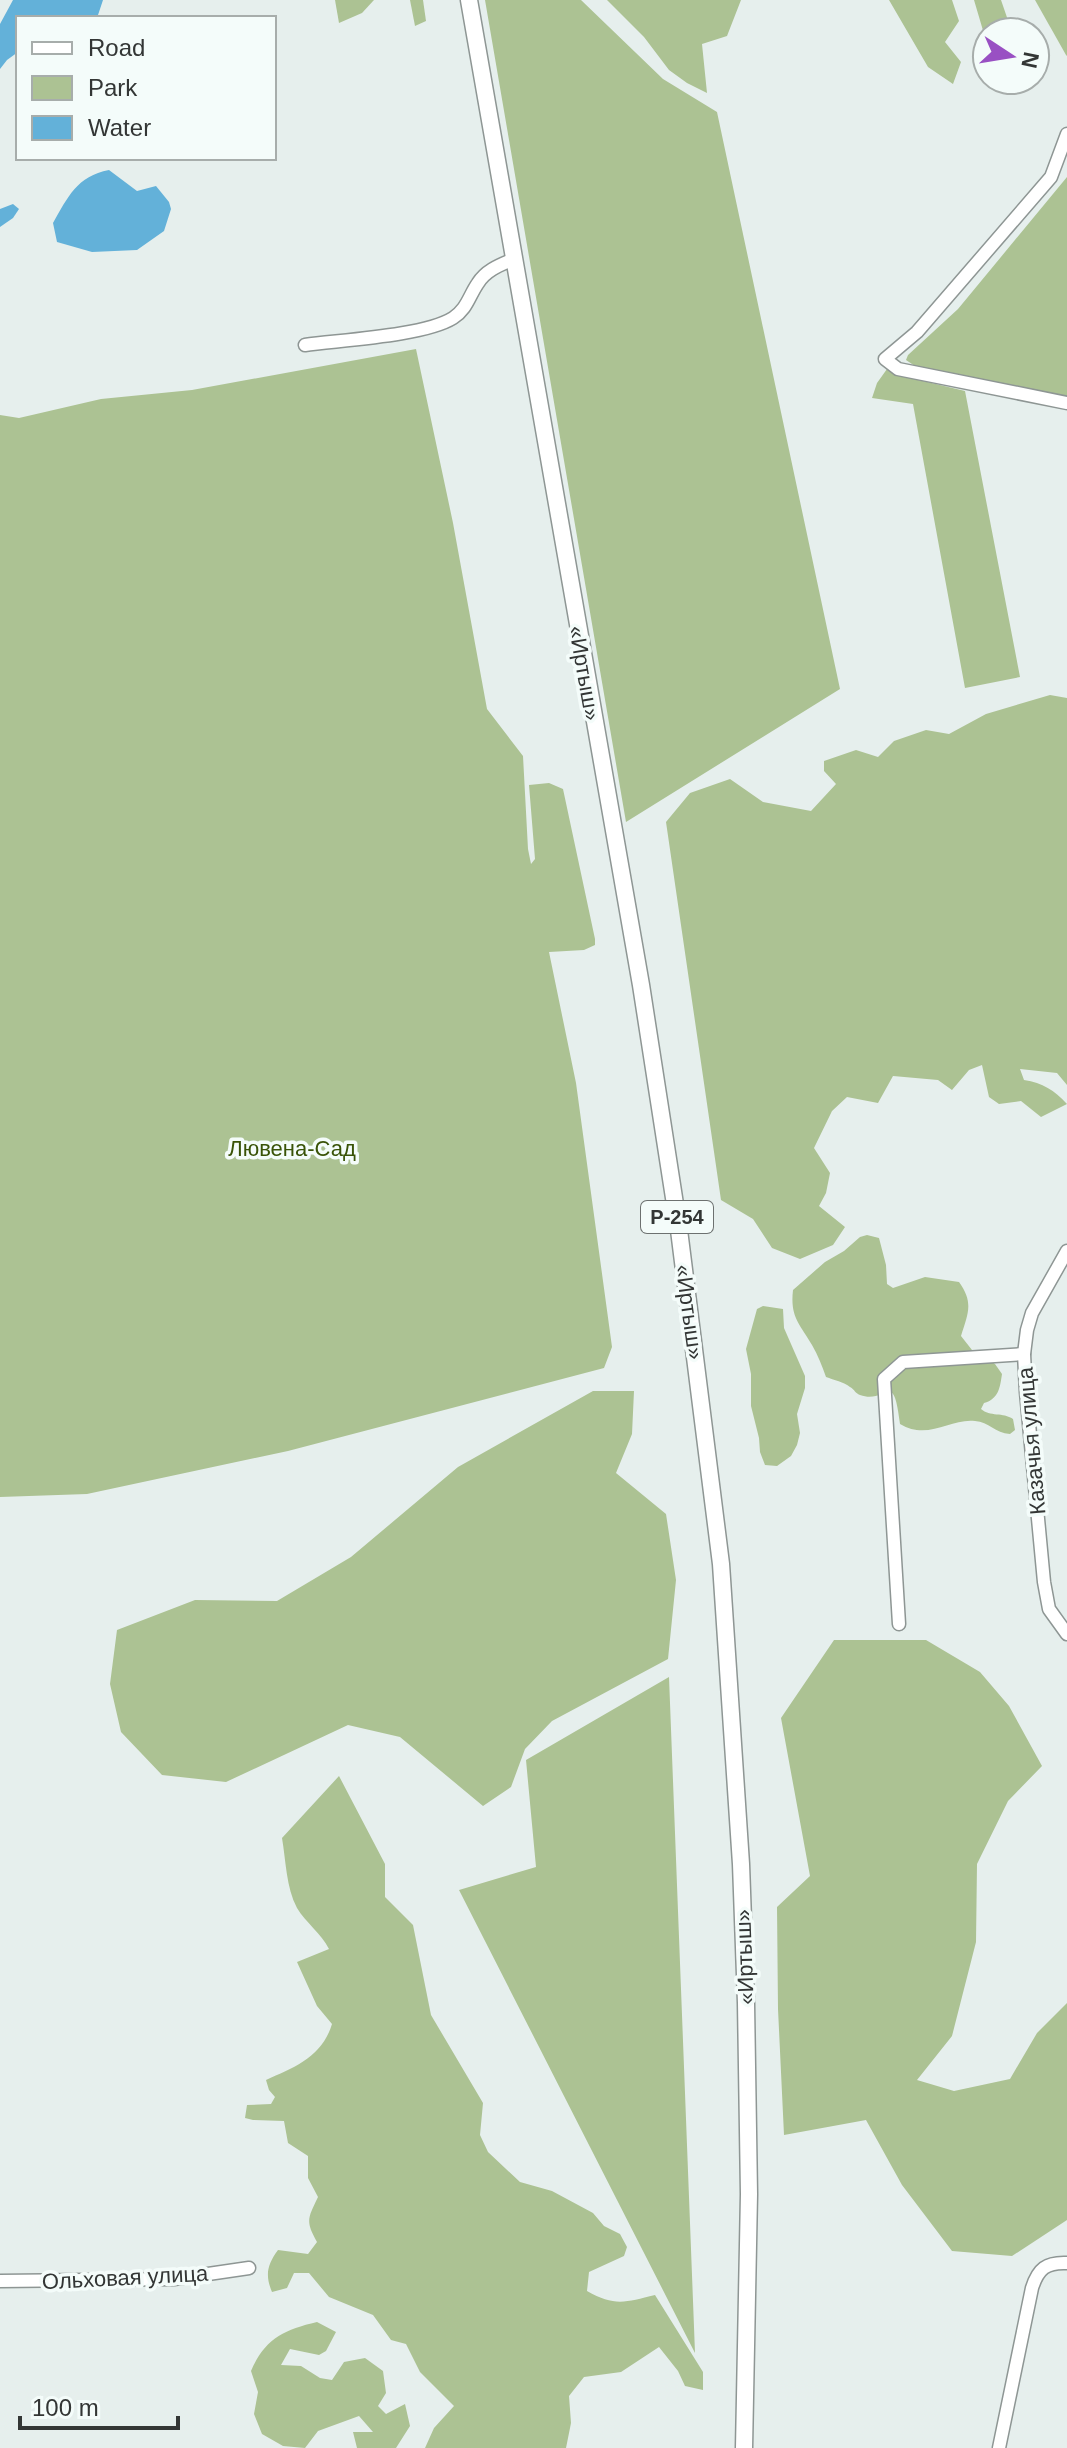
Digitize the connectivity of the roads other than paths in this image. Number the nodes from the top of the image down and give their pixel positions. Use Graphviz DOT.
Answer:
graph roads {
  1 [pos="469,0"];
  2 [pos="1067,134"];
  3 [pos="514,259"];
  4 [pos="305,345"];
  5 [pos="1067,403"];
  6 [pos="1067,1251"];
  7 [pos="1024,1354"];
  8 [pos="899,1624"];
  9 [pos="1067,1634"];
  10 [pos="1067,2263"];
  11 [pos="249,2268"];
  12 [pos="0,2281"];
  13 [pos="744,2448"];
  14 [pos="999,2448"];
  1 -- 3 [label="highway, «Иртыш» / Р-254"];
  2 -- 5 [label="street"];
  3 -- 4 [label="street"];
  3 -- 13 [label="highway, «Иртыш» / Р-254"];
  6 -- 7 [label="street, Казачья улица"];
  7 -- 8 [label="street"];
  7 -- 9 [label="street, Казачья улица"];
  10 -- 14 [label="street"];
  11 -- 12 [label="street, Ольховая улица"];
}
